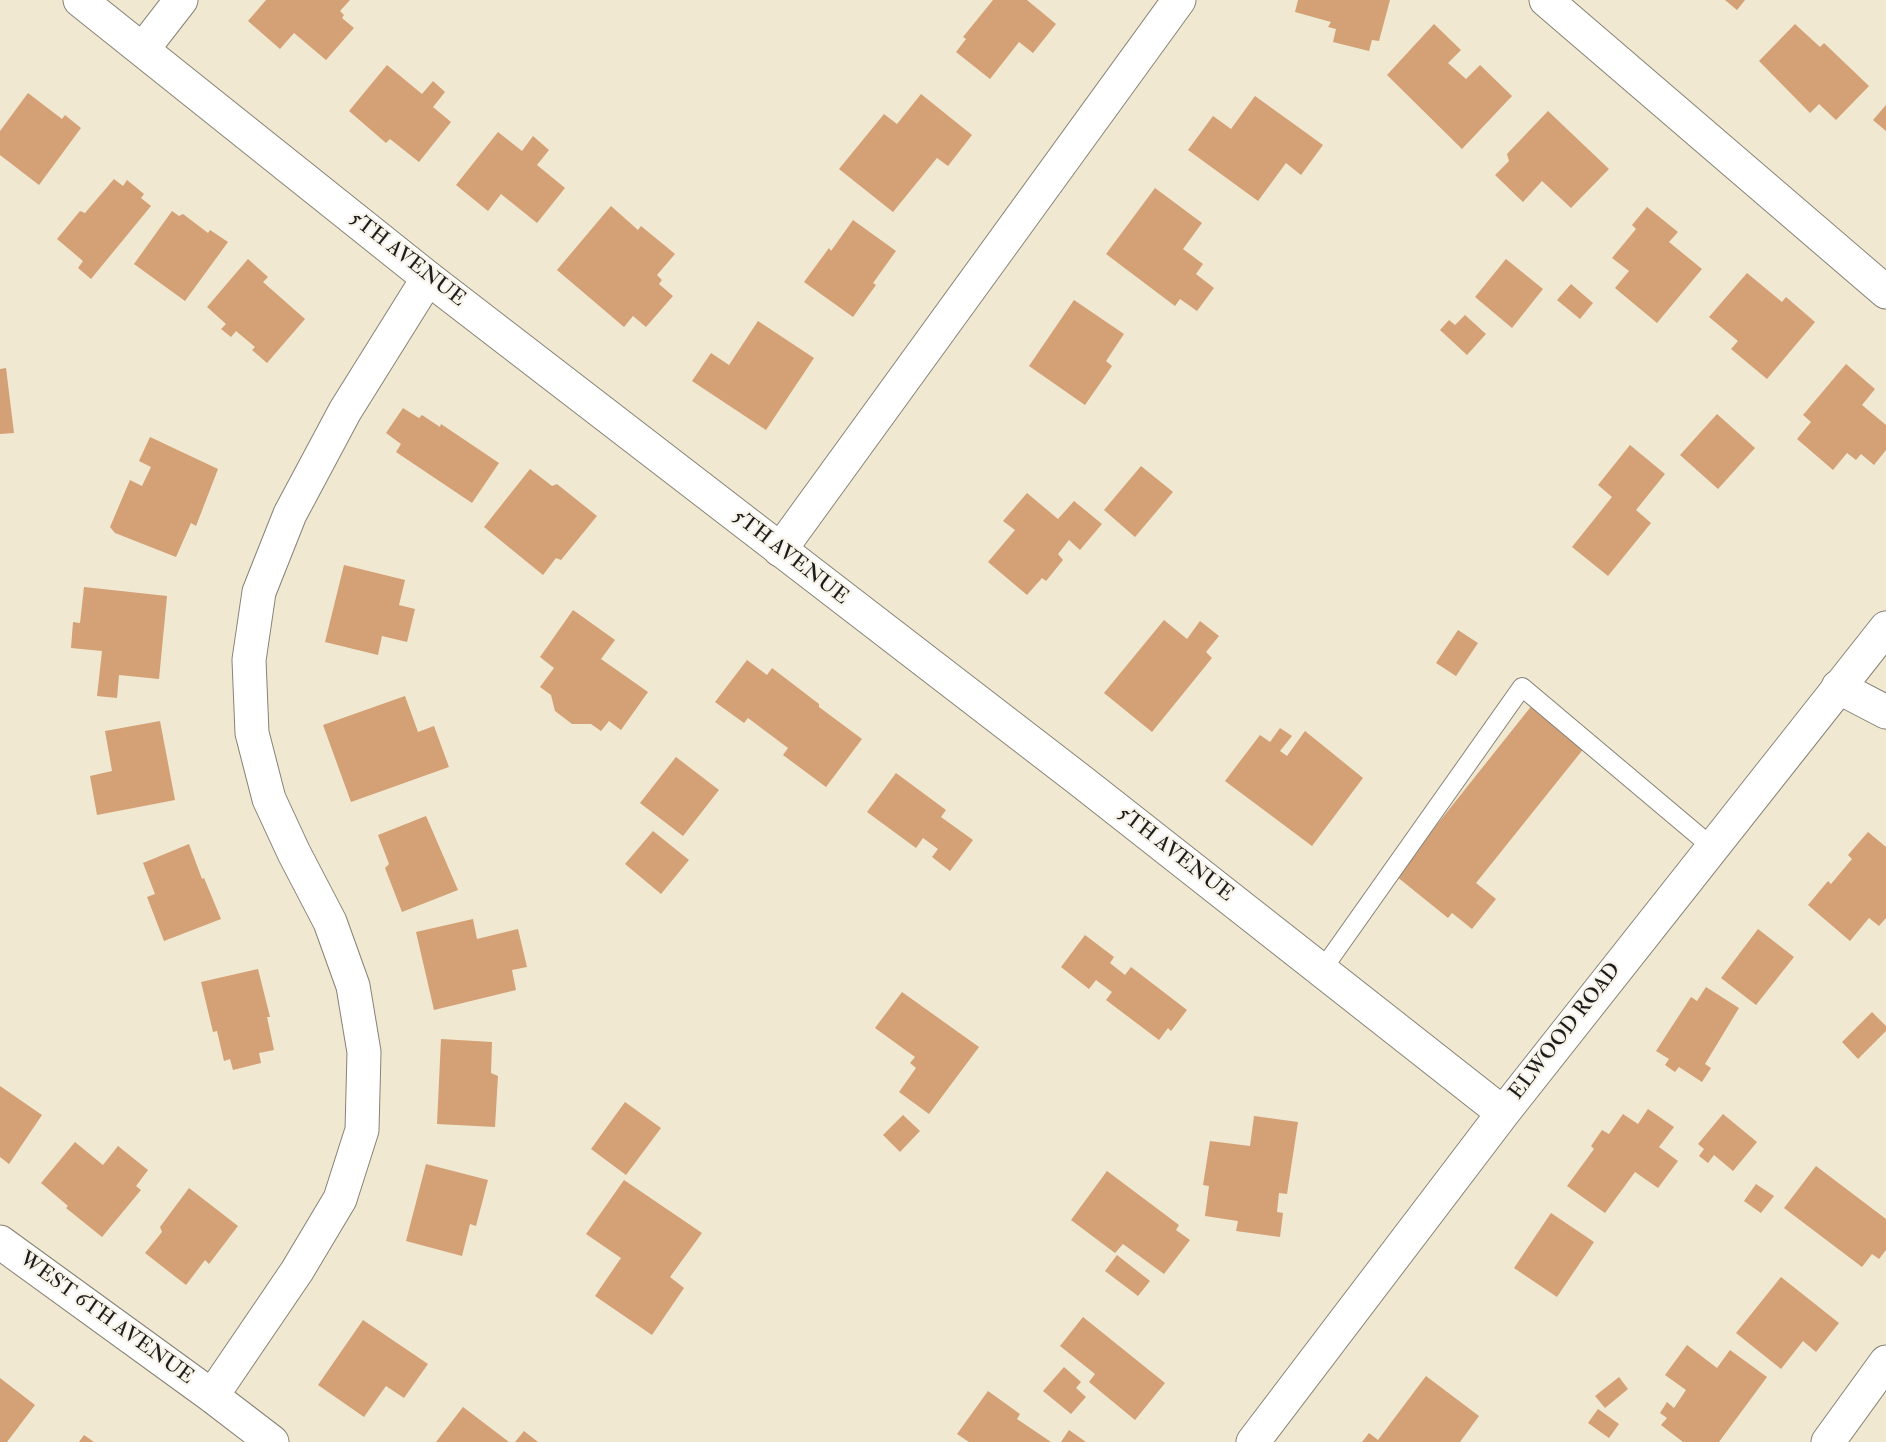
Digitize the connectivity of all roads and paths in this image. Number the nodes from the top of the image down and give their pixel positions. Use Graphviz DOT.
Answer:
graph roads {
  1 [pos="80,0"];
  2 [pos="181,0"];
  3 [pos="1179,0"];
  4 [pos="1546,0"];
  5 [pos="143,48"];
  6 [pos="428,278"];
  7 [pos="1886,292"];
  8 [pos="780,550"];
  9 [pos="1886,628"];
  10 [pos="1838,687"];
  11 [pos="1886,712"];
  12 [pos="1712,847"];
  13 [pos="1322,970"];
  14 [pos="1503,1113"];
  15 [pos="0,1242"];
  16 [pos="1886,1362"];
  17 [pos="212,1396"];
  18 [pos="272,1442"];
  19 [pos="1252,1442"];
  20 [pos="1828,1442"];
  1 -- 5 [label="street, 5TH AVENUE"];
  2 -- 5 [label="street"];
  3 -- 8 [label="street"];
  4 -- 7 [label="street"];
  5 -- 6 [label="street, 5TH AVENUE"];
  6 -- 8 [label="street, 5TH AVENUE"];
  6 -- 17 [label="street"];
  8 -- 13 [label="street, 5TH AVENUE"];
  9 -- 10 [label="street, ELWOOD ROAD"];
  10 -- 11 [label="street"];
  10 -- 12 [label="street, ELWOOD ROAD"];
  12 -- 13 [label="lane"];
  12 -- 14 [label="street, ELWOOD ROAD"];
  13 -- 14 [label="street, 5TH AVENUE"];
  14 -- 19 [label="street, ELWOOD ROAD"];
  15 -- 17 [label="street, WEST 6TH AVENUE"];
  16 -- 20 [label="street"];
  17 -- 18 [label="street, WEST 6TH AVENUE"];
}
